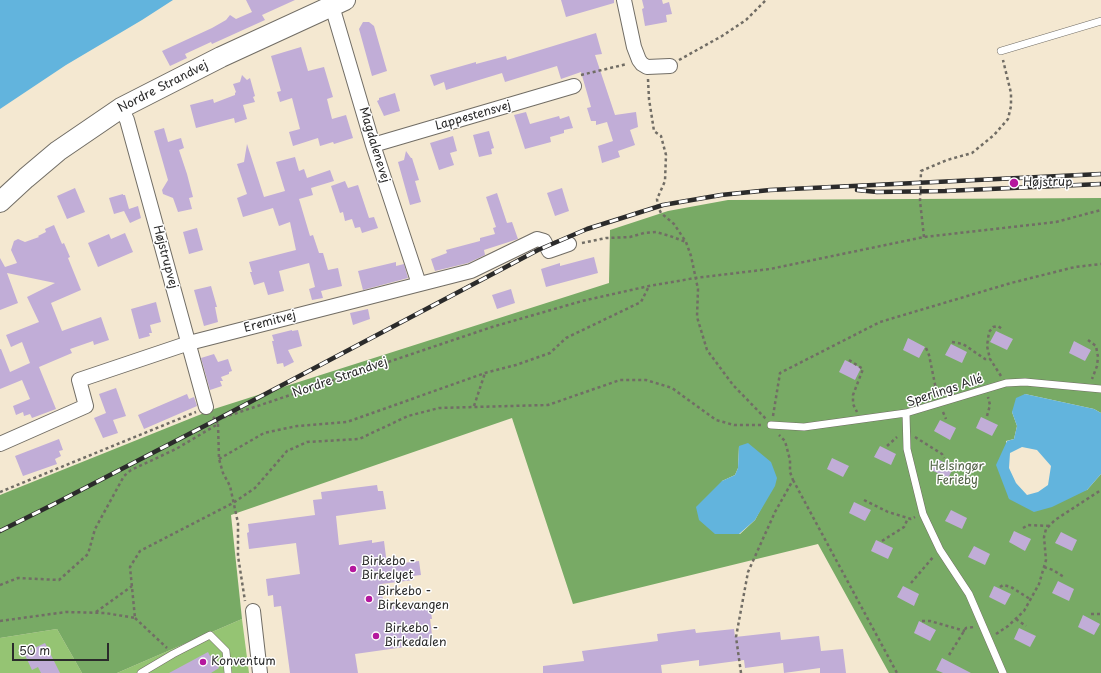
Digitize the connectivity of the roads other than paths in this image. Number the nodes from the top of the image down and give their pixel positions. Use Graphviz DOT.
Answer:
graph roads {
  1 [pos="624,0"];
  2 [pos="338,3"];
  3 [pos="1101,21"];
  4 [pos="1000,51"];
  5 [pos="670,66"];
  6 [pos="574,86"];
  7 [pos="122,108"];
  8 [pos="373,145"];
  9 [pos="0,202"];
  10 [pos="569,244"];
  11 [pos="419,284"];
  12 [pos="188,343"];
  13 [pos="1101,389"];
  14 [pos="206,407"];
  15 [pos="906,412"];
  16 [pos="771,425"];
  17 [pos="0,444"];
  18 [pos="253,611"];
  19 [pos="141,673"];
  20 [pos="228,673"];
  21 [pos="260,673"];
  22 [pos="1003,673"];
  1 -- 5 [label="street"];
  2 -- 7 [label="main road, Nordre Strandvej"];
  2 -- 8 [label="street, Magdalenevej"];
  3 -- 4 [label="lane"];
  6 -- 8 [label="street, Lappestensvej"];
  7 -- 9 [label="main road, Nordre Strandvej"];
  7 -- 12 [label="street, Højstrupvej"];
  8 -- 11 [label="street, Magdalenevej"];
  10 -- 11 [label="street, Eremitvej"];
  11 -- 12 [label="street, Eremitvej"];
  12 -- 14 [label="street, Højstrupvej"];
  12 -- 17 [label="street, Eremitvej"];
  13 -- 15 [label="lane, Sperlings Allé"];
  15 -- 16 [label="lane"];
  15 -- 22 [label="lane, Sperlings Allé"];
  18 -- 21 [label="street"];
  19 -- 20 [label="lane"];
}
